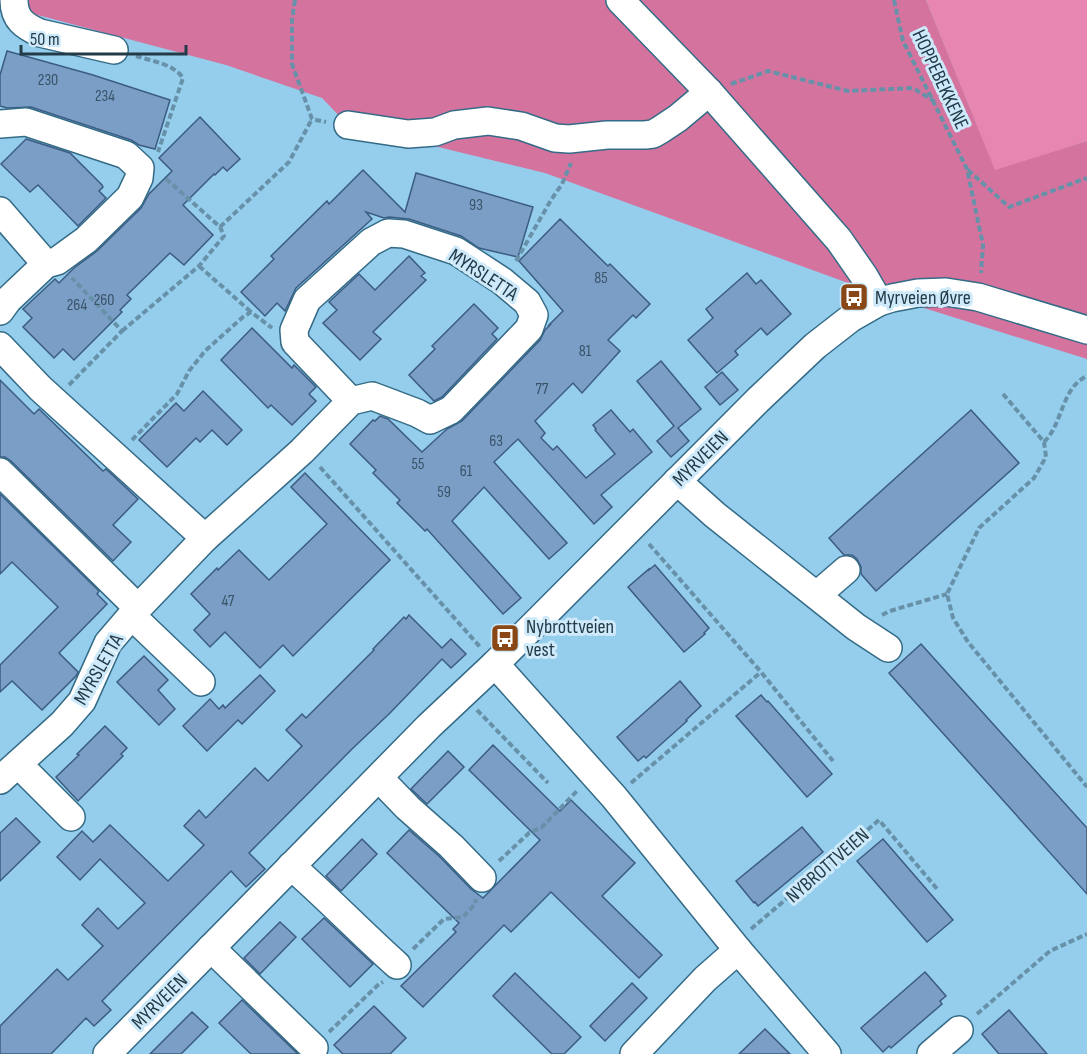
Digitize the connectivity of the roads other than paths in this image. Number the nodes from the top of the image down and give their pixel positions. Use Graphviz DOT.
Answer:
graph roads {
  1 [pos="14,0"];
  2 [pos="620,0"];
  3 [pos="114,50"];
  4 [pos="709,92"];
  5 [pos="0,124"];
  6 [pos="348,125"];
  7 [pos="0,211"];
  8 [pos="51,263"];
  9 [pos="879,302"];
  10 [pos="0,311"];
  11 [pos="1087,330"];
  12 [pos="0,346"];
  13 [pos="351,401"];
  14 [pos="0,472"];
  15 [pos="677,481"];
  16 [pos="206,538"];
  17 [pos="846,570"];
  18 [pos="817,595"];
  19 [pos="135,612"];
  20 [pos="888,648"];
  21 [pos="495,664"];
  22 [pos="201,682"];
  23 [pos="6,773"];
  24 [pos="379,778"];
  25 [pos="71,817"];
  26 [pos="291,866"];
  27 [pos="482,878"];
  28 [pos="211,948"];
  29 [pos="738,950"];
  30 [pos="394,972"];
  31 [pos="959,1030"];
  32 [pos="314,1048"];
  33 [pos="107,1054"];
  34 [pos="633,1054"];
  35 [pos="827,1054"];
  36 [pos="931,1054"];
  1 -- 3 [label="street"];
  2 -- 4 [label="street"];
  4 -- 6 [label="street"];
  4 -- 9 [label="street"];
  5 -- 8 [label="street"];
  7 -- 8 [label="street"];
  8 -- 10 [label="street"];
  9 -- 11 [label="street, MYRVEIEN"];
  9 -- 15 [label="street, MYRVEIEN"];
  12 -- 16 [label="street"];
  13 -- 13 [label="street, MYRSLETTA"];
  13 -- 16 [label="street, MYRSLETTA"];
  14 -- 19 [label="street"];
  15 -- 18 [label="street"];
  15 -- 21 [label="street, MYRVEIEN"];
  16 -- 19 [label="street, MYRSLETTA"];
  17 -- 18 [label="street"];
  18 -- 20 [label="street"];
  19 -- 22 [label="street"];
  19 -- 23 [label="street, MYRSLETTA"];
  21 -- 24 [label="street, MYRVEIEN"];
  21 -- 29 [label="street"];
  23 -- 25 [label="street"];
  24 -- 26 [label="street, MYRVEIEN"];
  24 -- 27 [label="street"];
  26 -- 28 [label="street, MYRVEIEN"];
  26 -- 30 [label="street"];
  28 -- 32 [label="street"];
  28 -- 33 [label="street, MYRVEIEN"];
  29 -- 34 [label="street"];
  29 -- 35 [label="street"];
  31 -- 36 [label="street"];
}
